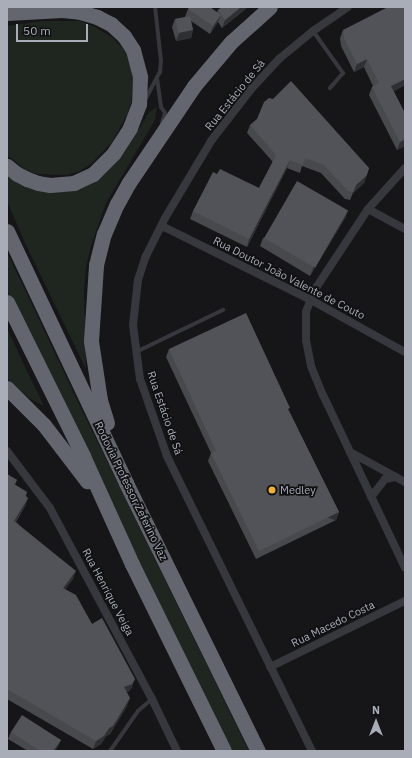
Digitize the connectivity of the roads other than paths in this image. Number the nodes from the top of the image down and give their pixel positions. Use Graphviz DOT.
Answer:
graph roads {
  1 [pos="155,7"];
  2 [pos="270,7"];
  3 [pos="348,7"];
  4 [pos="7,13"];
  5 [pos="313,31"];
  6 [pos="157,77"];
  7 [pos="330,88"];
  8 [pos="130,128"];
  9 [pos="153,147"];
  10 [pos="7,166"];
  11 [pos="405,168"];
  12 [pos="368,209"];
  13 [pos="162,226"];
  14 [pos="405,229"];
  15 [pos="7,231"];
  16 [pos="311,300"];
  17 [pos="7,302"];
  18 [pos="223,310"];
  19 [pos="136,352"];
  20 [pos="405,352"];
  21 [pos="7,388"];
  22 [pos="7,451"];
  23 [pos="350,452"];
  24 [pos="396,477"];
  25 [pos="126,482"];
  26 [pos="405,482"];
  27 [pos="371,497"];
  28 [pos="132,564"];
  29 [pos="405,568"];
  30 [pos="405,601"];
  31 [pos="270,667"];
  32 [pos="152,698"];
  33 [pos="110,751"];
  34 [pos="177,751"];
  35 [pos="224,751"];
  36 [pos="258,751"];
  37 [pos="312,751"];
  1 -- 6 [label="lane"];
  2 -- 9 [label="highway"];
  3 -- 5 [label="street, Rua Estácio de Sá"];
  4 -- 8 [label="highway"];
  5 -- 7 [label="lane"];
  5 -- 13 [label="street, Rua Estácio de Sá"];
  6 -- 8 [label="lane"];
  6 -- 9 [label="lane"];
  8 -- 10 [label="highway"];
  9 -- 25 [label="highway"];
  11 -- 12 [label="street"];
  12 -- 14 [label="street"];
  12 -- 16 [label="street"];
  13 -- 16 [label="street, Rua Doutor João Valente de Couto"];
  13 -- 19 [label="street, Rua Estácio de Sá"];
  15 -- 25 [label="highway, Rodovia Professor Zeferino Vaz"];
  16 -- 20 [label="street, Rua Doutor João Valente de Couto"];
  16 -- 23 [label="street"];
  17 -- 28 [label="highway"];
  18 -- 19 [label="lane"];
  19 -- 31 [label="street, Rua Estácio de Sá"];
  21 -- 28 [label="highway"];
  22 -- 32 [label="street, Rua Henrique Veiga"];
  23 -- 24 [label="street"];
  23 -- 27 [label="street"];
  24 -- 26 [label="street"];
  24 -- 27 [label="street"];
  25 -- 36 [label="highway, Rodovia Professor Zeferino Vaz"];
  27 -- 29 [label="street"];
  28 -- 35 [label="highway"];
  30 -- 31 [label="street, Rua Macedo Costa"];
  31 -- 37 [label="street, Rua Estácio de Sá"];
  32 -- 33 [label="lane"];
  32 -- 34 [label="street, Rua Henrique Veiga"];
}
